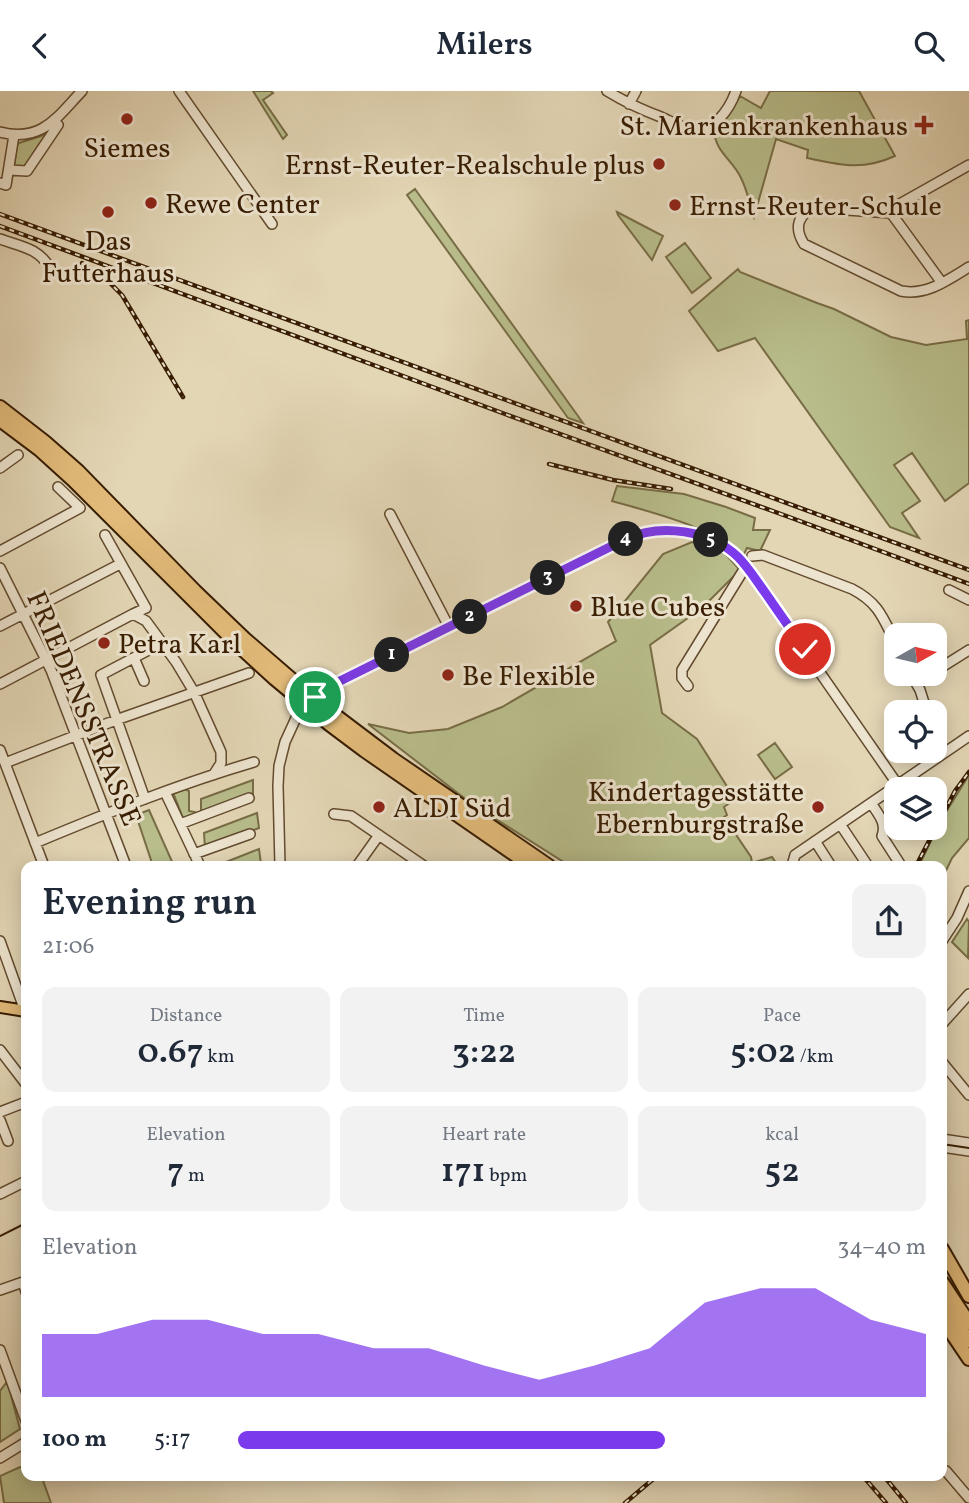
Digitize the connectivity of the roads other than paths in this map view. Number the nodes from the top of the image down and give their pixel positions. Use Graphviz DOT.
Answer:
graph roads {
  1 [pos="82,91"];
  2 [pos="179,91"];
  3 [pos="607,91"];
  4 [pos="636,91"];
  5 [pos="736,91"];
  6 [pos="629,104"];
  7 [pos="54,121"];
  8 [pos="0,132"];
  9 [pos="14,135"];
  10 [pos="969,165"];
  11 [pos="9,170"];
  12 [pos="0,183"];
  13 [pos="891,213"];
  14 [pos="272,224"];
  15 [pos="0,239"];
  16 [pos="49,267"];
  17 [pos="969,267"];
  18 [pos="942,283"];
  19 [pos="0,407"];
  20 [pos="0,420"];
  21 [pos="18,455"];
  22 [pos="0,468"];
  23 [pos="58,487"];
  24 [pos="390,513"];
  25 [pos="105,535"];
  26 [pos="0,551"];
  27 [pos="752,556"];
  28 [pos="120,563"];
  29 [pos="746,566"];
  30 [pos="0,568"];
  31 [pos="949,590"];
  32 [pos="969,600"];
  33 [pos="24,614"];
  34 [pos="133,614"];
  35 [pos="885,623"];
  36 [pos="0,626"];
  37 [pos="449,627"];
  38 [pos="162,643"];
  39 [pos="969,650"];
  40 [pos="134,657"];
  41 [pos="46,659"];
  42 [pos="947,664"];
  43 [pos="248,673"];
  44 [pos="144,681"];
  45 [pos="0,684"];
  46 [pos="688,686"];
  47 [pos="194,692"];
  48 [pos="116,720"];
  49 [pos="76,736"];
  50 [pos="969,736"];
  51 [pos="0,750"];
  52 [pos="947,751"];
  53 [pos="254,762"];
  54 [pos="5,763"];
  55 [pos="930,763"];
  56 [pos="214,774"];
  57 [pos="892,777"];
  58 [pos="910,777"];
  59 [pos="165,792"];
  60 [pos="884,794"];
  61 [pos="249,798"];
  62 [pos="145,799"];
  63 [pos="871,803"];
  64 [pos="106,814"];
  65 [pos="334,814"];
  66 [pos="884,823"];
  67 [pos="180,824"];
  68 [pos="840,824"];
  69 [pos="884,830"];
  70 [pos="250,834"];
  71 [pos="379,835"];
  72 [pos="884,839"];
  73 [pos="885,840"];
  74 [pos="814,841"];
  75 [pos="34,843"];
  76 [pos="194,854"];
  77 [pos="42,861"];
  78 [pos="124,861"];
  79 [pos="198,861"];
  80 [pos="280,861"];
  81 [pos="361,861"];
  82 [pos="417,861"];
  83 [pos="524,861"];
  84 [pos="542,861"];
  85 [pos="793,861"];
  86 [pos="828,861"];
  87 [pos="865,861"];
  88 [pos="898,861"];
  89 [pos="969,891"];
  90 [pos="947,933"];
  91 [pos="0,941"];
  92 [pos="968,997"];
  93 [pos="21,1000"];
  94 [pos="0,1007"];
  95 [pos="21,1010"];
  96 [pos="947,1019"];
  97 [pos="0,1050"];
  98 [pos="947,1068"];
  99 [pos="21,1077"];
  100 [pos="969,1095"];
  101 [pos="21,1104"];
  102 [pos="0,1112"];
  103 [pos="0,1120"];
  104 [pos="947,1140"];
  105 [pos="8,1141"];
  106 [pos="969,1143"];
  107 [pos="947,1148"];
  108 [pos="969,1151"];
  109 [pos="21,1183"];
  110 [pos="0,1193"];
  111 [pos="947,1258"];
  112 [pos="21,1282"];
  113 [pos="0,1290"];
  114 [pos="947,1290"];
  115 [pos="969,1296"];
  116 [pos="947,1307"];
  117 [pos="969,1323"];
  118 [pos="947,1326"];
  119 [pos="969,1341"];
  120 [pos="0,1350"];
  121 [pos="969,1359"];
  122 [pos="21,1407"];
  123 [pos="21,1445"];
  124 [pos="0,1458"];
  125 [pos="947,1472"];
  126 [pos="969,1498"];
  1 -- 7 [label="street"];
  2 -- 14 [label="street"];
  3 -- 6 [label="street"];
  4 -- 6 [label="street"];
  5 -- 6 [label="street"];
  7 -- 9 [label="street"];
  7 -- 11 [label="street"];
  8 -- 9 [label="street"];
  9 -- 11 [label="street"];
  10 -- 13 [label="street"];
  11 -- 12 [label="street"];
  13 -- 18 [label="street"];
  13 -- 18 [label="street"];
  15 -- 16 [label="street"];
  17 -- 18 [label="street"];
  19 -- 84 [label="highway"];
  20 -- 83 [label="highway"];
  21 -- 22 [label="street"];
  23 -- 26 [label="street"];
  24 -- 37 [label="street"];
  25 -- 28 [label="street"];
  27 -- 35 [label="street"];
  28 -- 33 [label="street"];
  28 -- 34 [label="street"];
  29 -- 37 [label="street"];
  29 -- 46 [label="street"];
  29 -- 57 [label="street"];
  30 -- 33 [label="street, FRIEDENSSTRASSE"];
  31 -- 32 [label="street"];
  33 -- 36 [label="street"];
  33 -- 41 [label="street, FRIEDENSSTRASSE"];
  34 -- 38 [label="street"];
  34 -- 41 [label="street"];
  37 -- 80 [label="street, bridge"];
  38 -- 40 [label="street"];
  38 -- 47 [label="street"];
  39 -- 42 [label="street"];
  40 -- 44 [label="street"];
  40 -- 48 [label="street"];
  41 -- 45 [label="street"];
  41 -- 49 [label="street, FRIEDENSSTRASSE"];
  43 -- 47 [label="street"];
  47 -- 48 [label="street"];
  47 -- 56 [label="street"];
  48 -- 49 [label="street"];
  48 -- 62 [label="street"];
  49 -- 54 [label="street"];
  49 -- 64 [label="street, FRIEDENSSTRASSE"];
  50 -- 52 [label="street"];
  51 -- 54 [label="street"];
  53 -- 56 [label="street"];
  54 -- 75 [label="street"];
  55 -- 58 [label="street"];
  56 -- 59 [label="street"];
  59 -- 62 [label="street"];
  59 -- 67 [label="street"];
  60 -- 63 [label="street"];
  61 -- 67 [label="street"];
  62 -- 64 [label="street"];
  63 -- 66 [label="street"];
  63 -- 68 [label="street"];
  64 -- 75 [label="street"];
  64 -- 78 [label="street, FRIEDENSSTRASSE"];
  65 -- 71 [label="street"];
  67 -- 76 [label="street"];
  68 -- 74 [label="street"];
  68 -- 87 [label="street"];
  69 -- 72 [label="street"];
  70 -- 76 [label="street"];
  71 -- 81 [label="street"];
  71 -- 82 [label="street"];
  73 -- 88 [label="street"];
  74 -- 85 [label="street"];
  74 -- 86 [label="street"];
  75 -- 77 [label="street"];
  76 -- 79 [label="street"];
  89 -- 90 [label="street"];
  91 -- 93 [label="street"];
  92 -- 96 [label="street"];
  94 -- 95 [label="main road"];
  97 -- 99 [label="street"];
  98 -- 100 [label="street"];
  101 -- 102 [label="street"];
  103 -- 105 [label="street"];
  104 -- 106 [label="street"];
  107 -- 108 [label="street"];
  109 -- 110 [label="street"];
  111 -- 115 [label="highway"];
  112 -- 113 [label="street"];
  114 -- 117 [label="highway"];
  116 -- 119 [label="highway"];
  118 -- 121 [label="highway"];
  120 -- 122 [label="street"];
  123 -- 124 [label="street"];
  125 -- 126 [label="street"];
}
